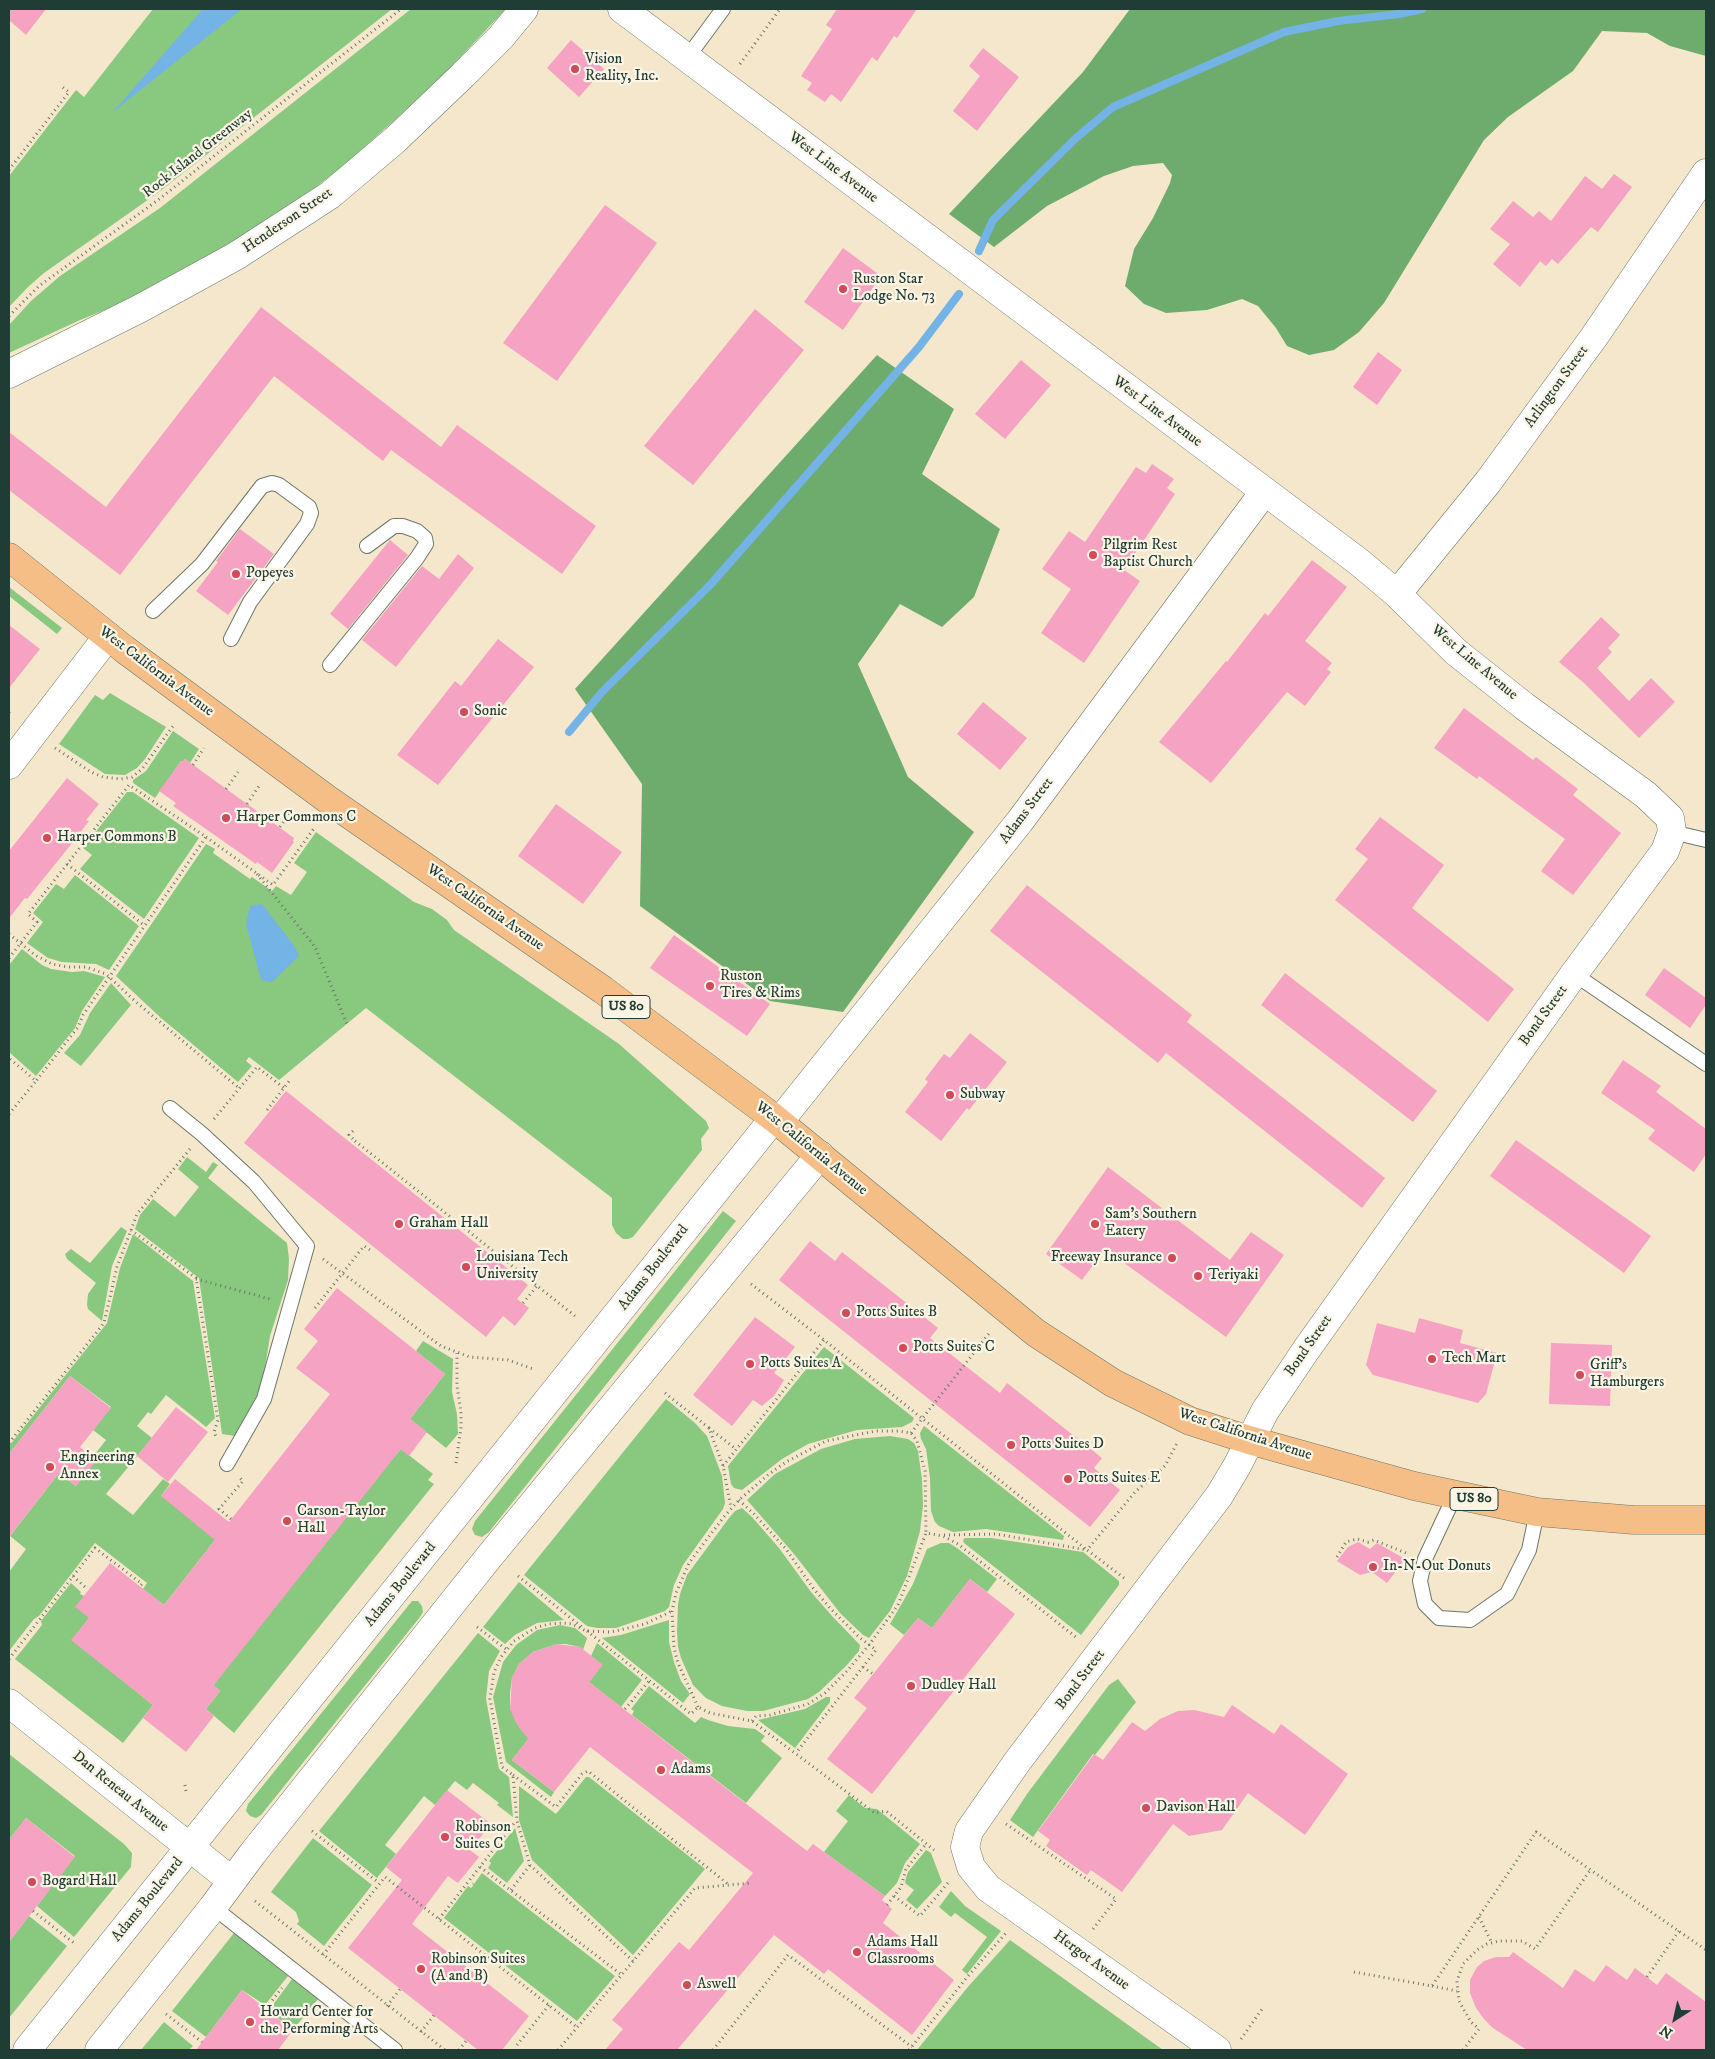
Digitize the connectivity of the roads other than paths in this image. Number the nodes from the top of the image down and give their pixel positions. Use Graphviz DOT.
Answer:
graph roads {
  1 [pos="524,9"];
  2 [pos="622,9"];
  3 [pos="723,9"];
  4 [pos="687,58"];
  5 [pos="1702,187"];
  6 [pos="9,374"];
  7 [pos="1264,492"];
  8 [pos="367,546"];
  9 [pos="9,557"];
  10 [pos="1397,594"];
  11 [pos="153,611"];
  12 [pos="108,636"];
  13 [pos="231,639"];
  14 [pos="330,665"];
  15 [pos="9,765"];
  16 [pos="1672,832"];
  17 [pos="1706,840"];
  18 [pos="1574,974"];
  19 [pos="1706,1064"];
  20 [pos="170,1108"];
  21 [pos="776,1120"];
  22 [pos="820,1155"];
  23 [pos="1249,1440"];
  24 [pos="227,1464"];
  25 [pos="1455,1495"];
  26 [pos="1537,1512"];
  27 [pos="1706,1520"];
  28 [pos="9,1703"];
  29 [pos="190,1848"];
  30 [pos="971,1867"];
  31 [pos="232,1881"];
  32 [pos="213,1907"];
  33 [pos="1228,2046"];
  34 [pos="27,2050"];
  35 [pos="99,2050"];
  36 [pos="395,2050"];
  1 -- 6 [label="street, Henderson Street"];
  2 -- 4 [label="street, West Line Avenue"];
  3 -- 4 [label="lane"];
  4 -- 7 [label="street, West Line Avenue"];
  5 -- 10 [label="street, Arlington Street"];
  7 -- 10 [label="street, West Line Avenue"];
  7 -- 21 [label="street, Adams Street"];
  8 -- 14 [label="lane"];
  9 -- 12 [label="main road, West California Avenue / US 80"];
  10 -- 16 [label="street, West Line Avenue"];
  11 -- 13 [label="lane"];
  12 -- 15 [label="street"];
  12 -- 21 [label="main road, West California Avenue / US 80"];
  16 -- 17 [label="lane"];
  16 -- 18 [label="street, Bond Street"];
  18 -- 19 [label="lane"];
  18 -- 23 [label="street, Bond Street"];
  20 -- 24 [label="lane"];
  21 -- 22 [label="main road, West California Avenue / US 80"];
  21 -- 29 [label="street, Adams Boulevard"];
  22 -- 23 [label="main road, West California Avenue / US 80"];
  22 -- 31 [label="street"];
  23 -- 25 [label="main road, West California Avenue / US 80"];
  23 -- 30 [label="street, Bond Street"];
  25 -- 26 [label="main road, West California Avenue / US 80"];
  25 -- 26 [label="lane"];
  26 -- 27 [label="main road, West California Avenue / US 80"];
  28 -- 29 [label="street, Dan Reneau Avenue"];
  29 -- 31 [label="street, Dan Reneau Avenue"];
  29 -- 34 [label="street, Adams Boulevard"];
  30 -- 33 [label="street, Hergot Avenue"];
  31 -- 32 [label="street"];
  32 -- 35 [label="street"];
  32 -- 36 [label="lane"];
}
